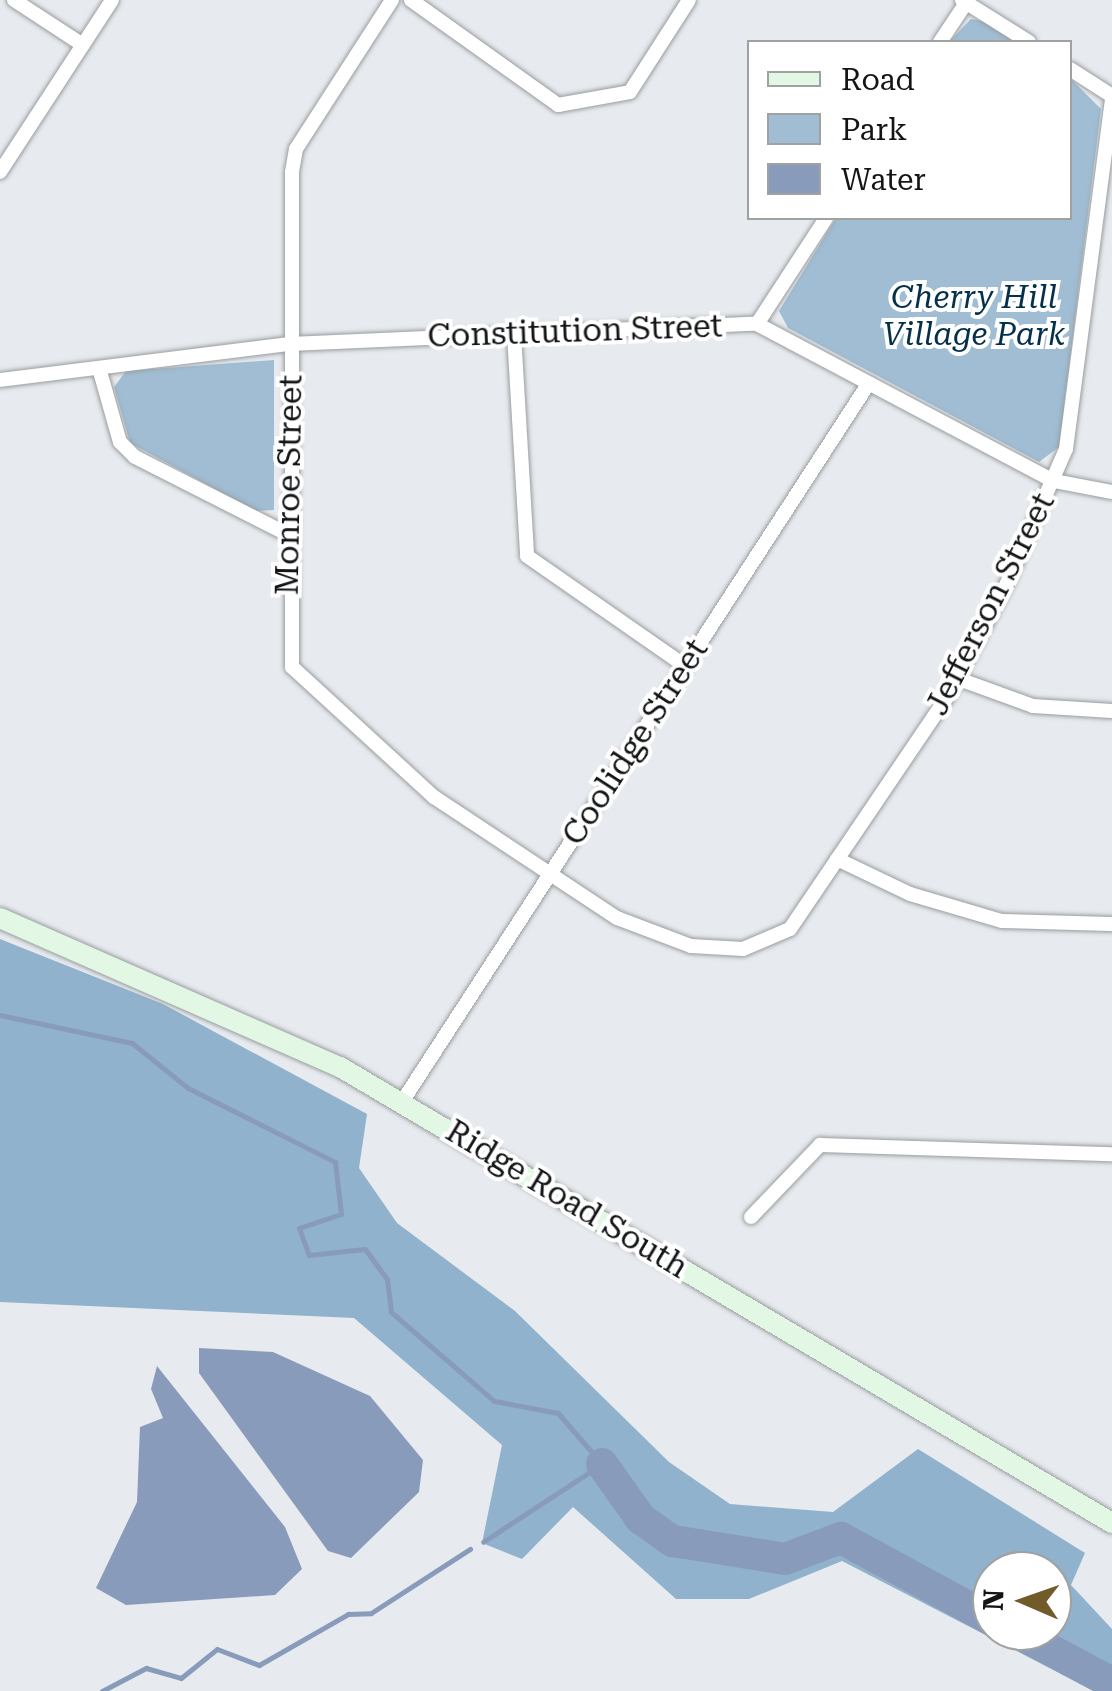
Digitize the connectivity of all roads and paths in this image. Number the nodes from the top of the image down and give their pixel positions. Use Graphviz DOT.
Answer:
graph roads {
  1 [pos="14,0"];
  2 [pos="112,0"];
  3 [pos="392,0"];
  4 [pos="412,0"];
  5 [pos="688,0"];
  6 [pos="965,1"];
  7 [pos="941,40"];
  8 [pos="1026,40"];
  9 [pos="83,45"];
  10 [pos="1072,69"];
  11 [pos="1112,97"];
  12 [pos="0,172"];
  13 [pos="825,220"];
  14 [pos="758,324"];
  15 [pos="514,334"];
  16 [pos="291,344"];
  17 [pos="99,368"];
  18 [pos="0,380"];
  19 [pos="869,383"];
  20 [pos="1054,481"];
  21 [pos="1112,492"];
  22 [pos="287,534"];
  23 [pos="685,666"];
  24 [pos="956,678"];
  25 [pos="1112,711"];
  26 [pos="836,859"];
  27 [pos="550,874"];
  28 [pos="0,918"];
  29 [pos="1112,924"];
  30 [pos="402,1102"];
  31 [pos="1112,1154"];
  32 [pos="750,1217"];
  33 [pos="1112,1523"];
  1 -- 9 [label="street"];
  2 -- 9 [label="street"];
  3 -- 16 [label="street, Monroe Street"];
  4 -- 5 [label="street"];
  6 -- 7 [label="street"];
  6 -- 8 [label="street"];
  9 -- 12 [label="street"];
  10 -- 11 [label="street"];
  11 -- 20 [label="street, Jefferson Street"];
  13 -- 14 [label="street"];
  14 -- 15 [label="street, Constitution Street"];
  14 -- 19 [label="street, Constitution Street"];
  15 -- 16 [label="street, Constitution Street"];
  15 -- 23 [label="street"];
  16 -- 17 [label="street, Constitution Street"];
  16 -- 22 [label="street, Monroe Street"];
  17 -- 18 [label="street, Constitution Street"];
  17 -- 22 [label="street"];
  19 -- 20 [label="street, Constitution Street"];
  19 -- 23 [label="street, Coolidge Street"];
  20 -- 21 [label="street, Constitution Street"];
  20 -- 24 [label="street, Jefferson Street"];
  22 -- 27 [label="street, Monroe Street"];
  23 -- 27 [label="street, Coolidge Street"];
  24 -- 25 [label="street"];
  24 -- 26 [label="street, Jefferson Street"];
  26 -- 27 [label="street, Jefferson Street"];
  26 -- 29 [label="street"];
  27 -- 30 [label="street, Coolidge Street"];
  28 -- 30 [label="main road, Ridge Road South"];
  30 -- 33 [label="main road, Ridge Road South"];
  31 -- 32 [label="street"];
}
